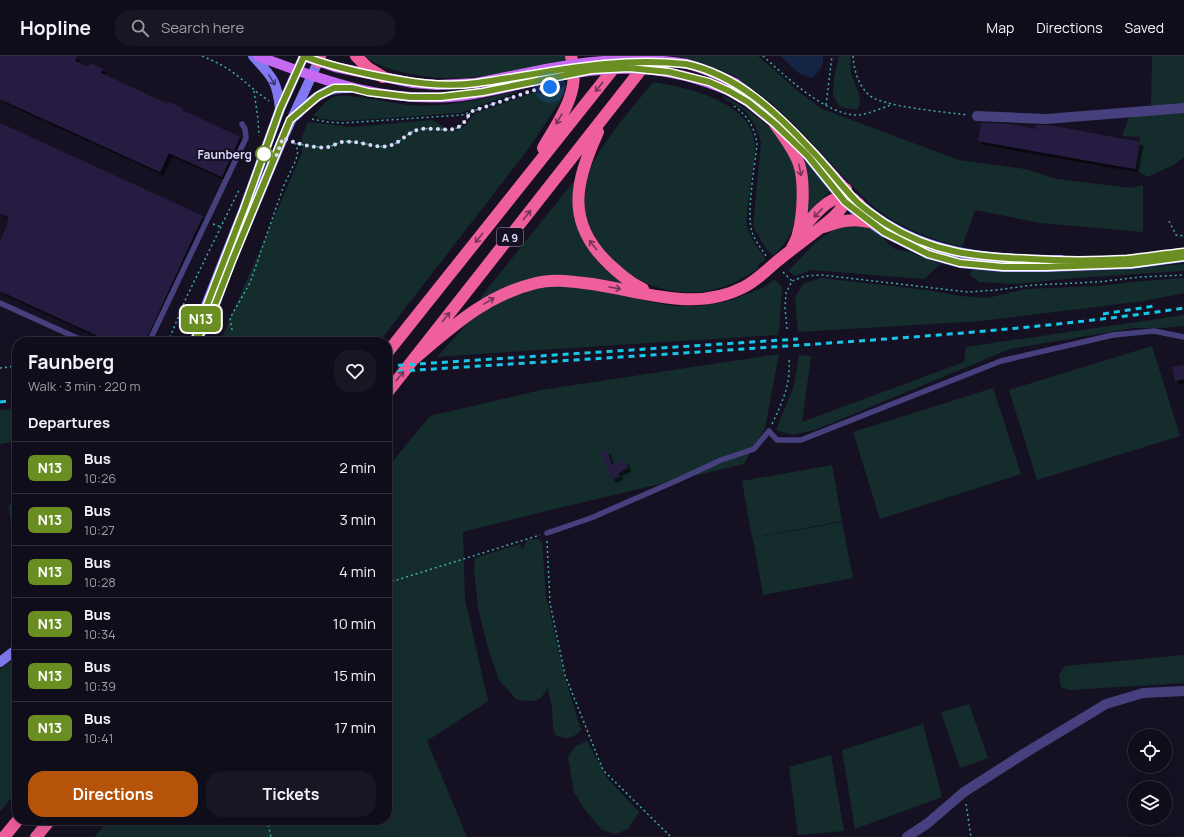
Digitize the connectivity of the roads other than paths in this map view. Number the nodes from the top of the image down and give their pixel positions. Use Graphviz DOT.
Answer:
graph roads {
  1 [pos="253,56"];
  2 [pos="258,56"];
  3 [pos="303,56"];
  4 [pos="356,56"];
  5 [pos="571,56"];
  6 [pos="623,56"];
  7 [pos="651,56"];
  8 [pos="319,59"];
  9 [pos="297,71"];
  10 [pos="547,73"];
  11 [pos="312,75"];
  12 [pos="383,77"];
  13 [pos="732,87"];
  14 [pos="352,88"];
  15 [pos="1184,108"];
  16 [pos="280,109"];
  17 [pos="606,115"];
  18 [pos="976,116"];
  19 [pos="290,120"];
  20 [pos="242,124"];
  21 [pos="775,124"];
  22 [pos="521,186"];
  23 [pos="845,197"];
  24 [pos="859,204"];
  25 [pos="869,222"];
  26 [pos="819,228"];
  27 [pos="798,234"];
  28 [pos="791,250"];
  29 [pos="1184,252"];
  30 [pos="1184,257"];
  31 [pos="655,296"];
  32 [pos="0,303"];
  33 [pos="75,337"];
  34 [pos="151,337"];
  35 [pos="196,337"];
  36 [pos="198,337"];
  37 [pos="1184,337"];
  38 [pos="392,347"];
  39 [pos="414,359"];
  40 [pos="392,387"];
  41 [pos="547,533"];
  42 [pos="12,653"];
  43 [pos="0,662"];
  44 [pos="1184,691"];
  45 [pos="14,825"];
  46 [pos="46,825"];
  47 [pos="4,837"];
  48 [pos="36,837"];
  49 [pos="908,837"];
  1 -- 16 [label="main road, one-way"];
  2 -- 9 [label="main road"];
  3 -- 8 [label="main road"];
  3 -- 9 [label="main road"];
  4 -- 12 [label="highway"];
  5 -- 22 [label="highway, one-way"];
  6 -- 22 [label="highway, A 9, one-way"];
  7 -- 17 [label="highway, A 9"];
  8 -- 11 [label="main road"];
  8 -- 12 [label="main road"];
  9 -- 11 [label="main road"];
  9 -- 16 [label="main road"];
  10 -- 12 [label="main road"];
  10 -- 13 [label="main road, bridge"];
  10 -- 14 [label="main road"];
  11 -- 14 [label="main road"];
  11 -- 19 [label="main road"];
  13 -- 21 [label="main road"];
  13 -- 23 [label="main road"];
  14 -- 19 [label="main road"];
  15 -- 18 [label="street"];
  16 -- 35 [label="main road"];
  31 -- 17 [label="highway, one-way"];
  39 -- 17 [label="highway, A 9, one-way"];
  19 -- 36 [label="main road"];
  20 -- 34 [label="lane"];
  21 -- 23 [label="main road"];
  21 -- 27 [label="highway, one-way"];
  22 -- 38 [label="highway, A 9, one-way"];
  23 -- 24 [label="highway"];
  23 -- 25 [label="main road"];
  23 -- 26 [label="highway"];
  23 -- 27 [label="highway, one-way"];
  24 -- 29 [label="main road"];
  25 -- 26 [label="highway"];
  25 -- 30 [label="main road"];
  26 -- 28 [label="highway"];
  27 -- 28 [label="highway"];
  28 -- 31 [label="highway"];
  39 -- 31 [label="highway, one-way"];
  32 -- 33 [label="lane"];
  37 -- 41 [label="lane"];
  40 -- 39 [label="highway, A 9, one-way"];
  42 -- 43 [label="main road"];
  44 -- 49 [label="street"];
  45 -- 47 [label="highway"];
  46 -- 48 [label="highway"];
}
